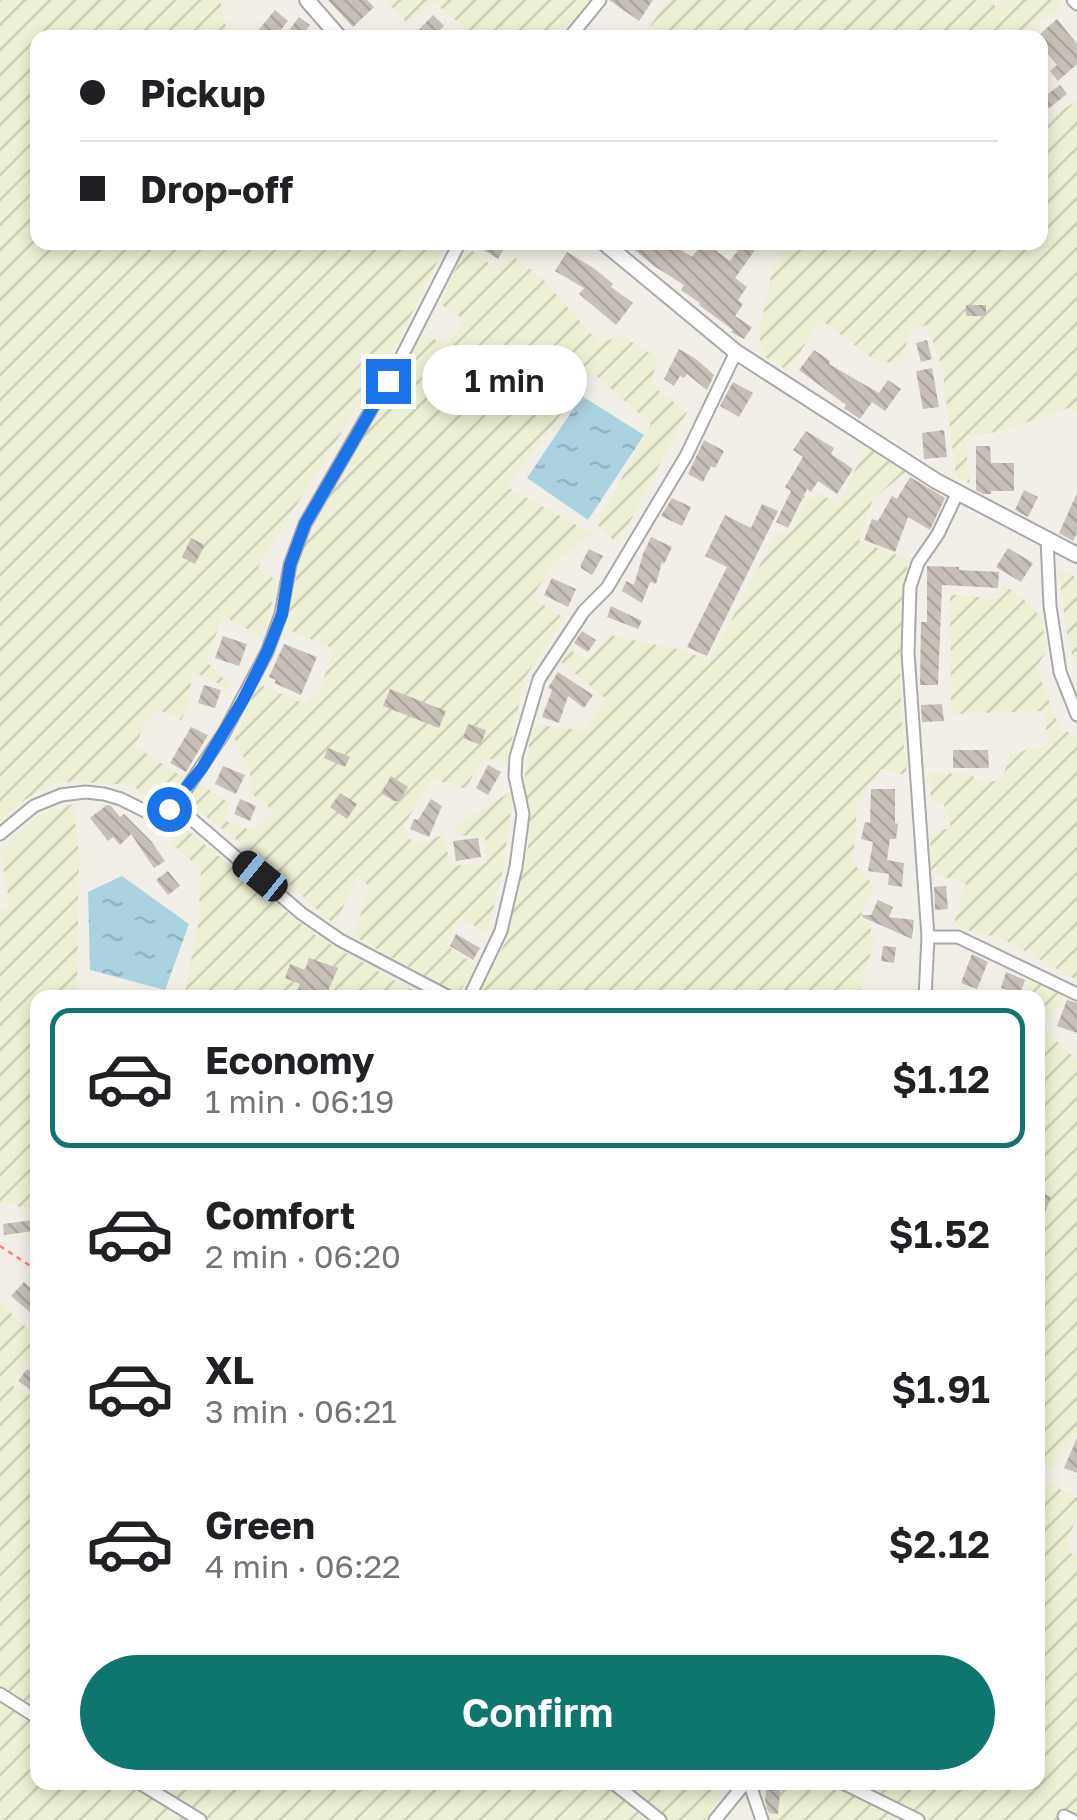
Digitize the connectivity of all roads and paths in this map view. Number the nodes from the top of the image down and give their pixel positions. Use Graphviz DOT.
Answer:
graph roads {
  1 [pos="307,0"];
  2 [pos="600,0"];
  3 [pos="333,30"];
  4 [pos="576,30"];
  5 [pos="456,250"];
  6 [pos="614,250"];
  7 [pos="736,352"];
  8 [pos="958,492"];
  9 [pos="1047,539"];
  10 [pos="1077,555"];
  11 [pos="1077,715"];
  12 [pos="174,804"];
  13 [pos="0,834"];
  14 [pos="928,937"];
  15 [pos="436,990"];
  16 [pos="472,990"];
  17 [pos="926,990"];
  18 [pos="1077,994"];
  19 [pos="0,1246"];
  20 [pos="30,1266"];
  21 [pos="0,1694"];
  22 [pos="30,1713"];
  23 [pos="151,1790"];
  24 [pos="622,1790"];
  25 [pos="741,1790"];
  26 [pos="751,1790"];
  27 [pos="857,1790"];
  28 [pos="200,1820"];
  29 [pos="660,1820"];
  30 [pos="716,1820"];
  31 [pos="762,1820"];
  32 [pos="918,1820"];
  1 -- 3 [label="street"];
  2 -- 4 [label="street"];
  5 -- 12 [label="street"];
  6 -- 7 [label="street"];
  7 -- 8 [label="street"];
  7 -- 16 [label="street"];
  8 -- 9 [label="street"];
  8 -- 14 [label="street"];
  9 -- 10 [label="street"];
  9 -- 11 [label="street"];
  12 -- 13 [label="street"];
  12 -- 15 [label="street"];
  14 -- 17 [label="street"];
  14 -- 18 [label="street"];
  19 -- 20 [label="path"];
  21 -- 22 [label="street"];
  23 -- 28 [label="street"];
  24 -- 29 [label="street"];
  25 -- 30 [label="street"];
  26 -- 31 [label="street"];
  27 -- 32 [label="street"];
}
